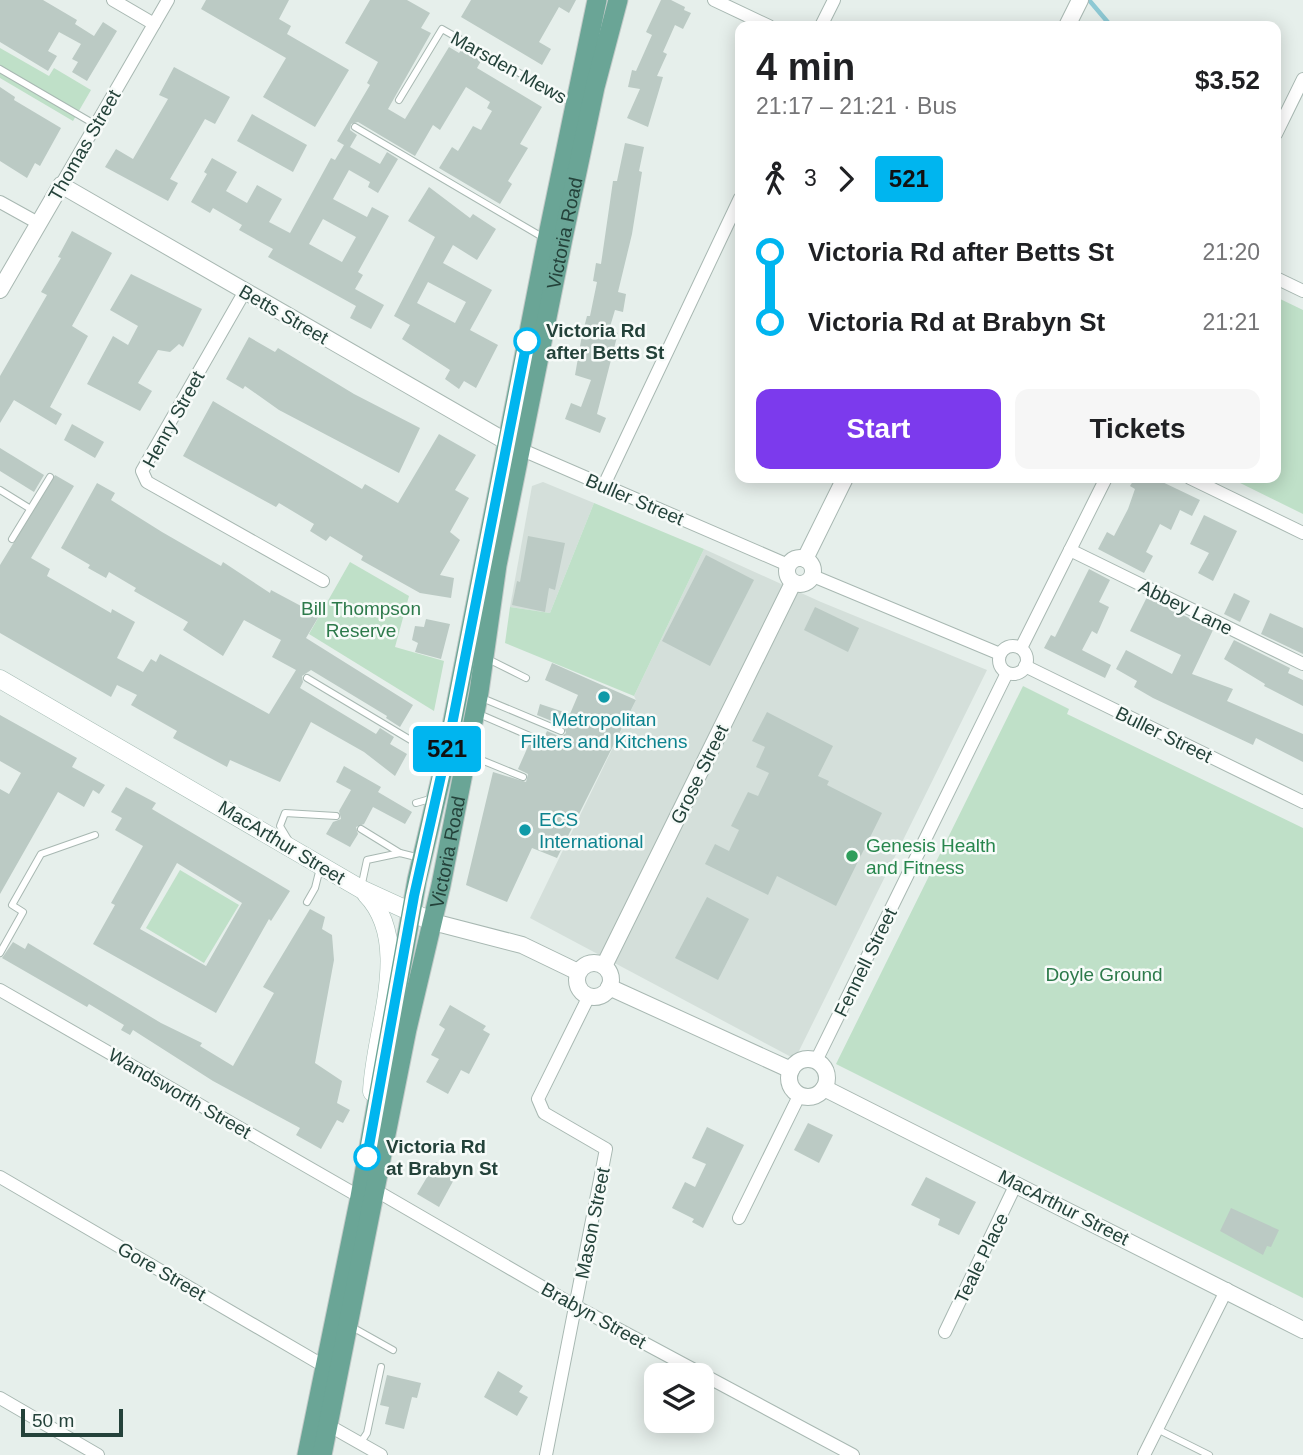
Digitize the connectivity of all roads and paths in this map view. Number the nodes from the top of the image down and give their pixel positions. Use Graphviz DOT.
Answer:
graph roads {
  1 [pos="113,0"];
  2 [pos="168,0"];
  3 [pos="597,0"];
  4 [pos="618,0"];
  5 [pos="714,0"];
  6 [pos="834,0"];
  7 [pos="1080,0"];
  8 [pos="758,21"];
  9 [pos="824,21"];
  10 [pos="1070,21"];
  11 [pos="154,24"];
  12 [pos="0,69"];
  13 [pos="1303,79"];
  14 [pos="399,100"];
  15 [pos="575,104"];
  16 [pos="1281,124"];
  17 [pos="96,125"];
  18 [pos="355,127"];
  19 [pos="61,186"];
  20 [pos="0,202"];
  21 [pos="735,209"];
  22 [pos="38,223"];
  23 [pos="547,240"];
  24 [pos="1281,280"];
  25 [pos="0,290"];
  26 [pos="245,291"];
  27 [pos="1303,291"];
  28 [pos="514,445"];
  29 [pos="50,477"];
  30 [pos="843,483"];
  31 [pos="1104,483"];
  32 [pos="1200,483"];
  33 [pos="604,485"];
  34 [pos="0,490"];
  35 [pos="29,508"];
  36 [pos="1303,533"];
  37 [pos="12,539"];
  38 [pos="1070,550"];
  39 [pos="805,559"];
  40 [pos="788,565"];
  41 [pos="813,576"];
  42 [pos="323,581"];
  43 [pos="793,583"];
  44 [pos="1021,648"];
  45 [pos="1000,654"];
  46 [pos="484,657"];
  47 [pos="1303,664"];
  48 [pos="1026,666"];
  49 [pos="1007,673"];
  50 [pos="307,678"];
  51 [pos="526,678"];
  52 [pos="0,679"];
  53 [pos="476,704"];
  54 [pos="561,731"];
  55 [pos="532,737"];
  56 [pos="466,754"];
  57 [pos="445,761"];
  58 [pos="523,777"];
  59 [pos="436,797"];
  60 [pos="1303,802"];
  61 [pos="416,803"];
  62 [pos="336,816"];
  63 [pos="361,829"];
  64 [pos="96,835"];
  65 [pos="296,852"];
  66 [pos="400,853"];
  67 [pos="422,858"];
  68 [pos="321,866"];
  69 [pos="361,889"];
  70 [pos="307,902"];
  71 [pos="410,913"];
  72 [pos="433,922"];
  73 [pos="0,953"];
  74 [pos="604,966"];
  75 [pos="578,972"];
  76 [pos="609,987"];
  77 [pos="0,990"];
  78 [pos="589,996"];
  79 [pos="816,1061"];
  80 [pos="791,1070"];
  81 [pos="824,1088"];
  82 [pos="799,1096"];
  83 [pos="371,1138"];
  84 [pos="0,1177"];
  85 [pos="1016,1184"];
  86 [pos="367,1194"];
  87 [pos="739,1218"];
  88 [pos="1227,1289"];
  89 [pos="575,1306"];
  90 [pos="347,1325"];
  91 [pos="1303,1329"];
  92 [pos="945,1332"];
  93 [pos="393,1350"];
  94 [pos="324,1366"];
  95 [pos="382,1367"];
  96 [pos="0,1398"];
  97 [pos="328,1425"];
  98 [pos="1157,1429"];
  99 [pos="360,1443"];
  100 [pos="97,1455"];
  101 [pos="307,1455"];
  102 [pos="322,1455"];
  103 [pos="380,1455"];
  104 [pos="546,1455"];
  105 [pos="853,1455"];
  106 [pos="1144,1455"];
  107 [pos="1209,1455"];
  1 -- 11 [label="street"];
  2 -- 11 [label="street, Thomas Street"];
  3 -- 15 [label="main road, Victoria Road"];
  4 -- 28 [label="main road, Victoria Road"];
  5 -- 8 [label="street"];
  6 -- 9 [label="street"];
  7 -- 10 [label="street"];
  11 -- 17 [label="street, Thomas Street"];
  12 -- 17 [label="lane"];
  13 -- 16 [label="street"];
  14 -- 15 [label="lane, Marsden Mews"];
  15 -- 23 [label="main road, Victoria Road"];
  17 -- 19 [label="street, Thomas Street"];
  18 -- 23 [label="lane"];
  19 -- 22 [label="street, Thomas Street"];
  19 -- 26 [label="street, Betts Street"];
  20 -- 22 [label="street"];
  21 -- 33 [label="street"];
  22 -- 25 [label="street, Thomas Street"];
  23 -- 28 [label="main road, Victoria Road"];
  24 -- 27 [label="street"];
  26 -- 28 [label="street, Betts Street"];
  26 -- 42 [label="street, Henry Street"];
  28 -- 33 [label="street, Buller Street"];
  28 -- 46 [label="main road, Victoria Road"];
  28 -- 57 [label="main road, Victoria Road"];
  29 -- 35 [label="lane"];
  30 -- 39 [label="street"];
  31 -- 38 [label="street"];
  32 -- 36 [label="street"];
  33 -- 40 [label="street, Buller Street"];
  34 -- 35 [label="lane"];
  35 -- 37 [label="lane"];
  38 -- 44 [label="street"];
  38 -- 47 [label="street, Abbey Lane"];
  39 -- 40 [label="street"];
  39 -- 41 [label="street"];
  40 -- 43 [label="street"];
  41 -- 43 [label="street"];
  41 -- 45 [label="street"];
  43 -- 74 [label="street, Grose Street"];
  44 -- 45 [label="street"];
  44 -- 48 [label="street"];
  45 -- 49 [label="street"];
  46 -- 51 [label="lane"];
  46 -- 53 [label="main road, Victoria Road"];
  48 -- 49 [label="street"];
  48 -- 60 [label="street, Buller Street"];
  49 -- 79 [label="street, Fennell Street"];
  50 -- 57 [label="lane"];
  52 -- 65 [label="main road, MacArthur Street"];
  53 -- 54 [label="lane"];
  53 -- 55 [label="lane"];
  53 -- 56 [label="main road, Victoria Road"];
  56 -- 58 [label="lane"];
  56 -- 72 [label="main road, Victoria Road"];
  57 -- 59 [label="main road, Victoria Road"];
  59 -- 61 [label="lane"];
  59 -- 67 [label="main road, Victoria Road"];
  62 -- 65 [label="lane"];
  63 -- 66 [label="lane"];
  64 -- 73 [label="lane"];
  65 -- 68 [label="main road, MacArthur Street"];
  66 -- 67 [label="lane"];
  66 -- 69 [label="lane"];
  67 -- 71 [label="main road, Victoria Road"];
  68 -- 69 [label="main road, MacArthur Street"];
  68 -- 70 [label="lane"];
  69 -- 71 [label="main road, MacArthur Street"];
  69 -- 83 [label="main road"];
  71 -- 72 [label="main road, MacArthur Street"];
  71 -- 83 [label="main road, Victoria Road"];
  72 -- 75 [label="street, MacArthur Street"];
  72 -- 86 [label="main road, Victoria Road"];
  74 -- 75 [label="street"];
  74 -- 76 [label="street"];
  75 -- 78 [label="street"];
  76 -- 78 [label="street"];
  76 -- 80 [label="street"];
  77 -- 86 [label="street, Wandsworth Street"];
  78 -- 89 [label="street, Mason Street"];
  79 -- 80 [label="street"];
  79 -- 81 [label="street"];
  80 -- 82 [label="street"];
  81 -- 82 [label="street"];
  81 -- 85 [label="street, MacArthur Street"];
  82 -- 87 [label="street"];
  83 -- 86 [label="main road, Victoria Road"];
  84 -- 94 [label="street, Gore Street"];
  85 -- 88 [label="street, MacArthur Street"];
  85 -- 92 [label="street, Teale Place"];
  86 -- 89 [label="street, Brabyn Street"];
  86 -- 90 [label="main road, Victoria Road"];
  86 -- 94 [label="main road, Victoria Road"];
  88 -- 91 [label="street, MacArthur Street"];
  88 -- 98 [label="street"];
  89 -- 104 [label="street, Mason Street"];
  89 -- 105 [label="street, Brabyn Street"];
  90 -- 93 [label="lane"];
  90 -- 97 [label="main road, Victoria Road"];
  94 -- 101 [label="main road, Victoria Road"];
  95 -- 99 [label="lane"];
  96 -- 100 [label="street"];
  97 -- 99 [label="street"];
  97 -- 102 [label="main road, Victoria Road"];
  98 -- 106 [label="street"];
  98 -- 107 [label="lane"];
  99 -- 103 [label="street"];
}
